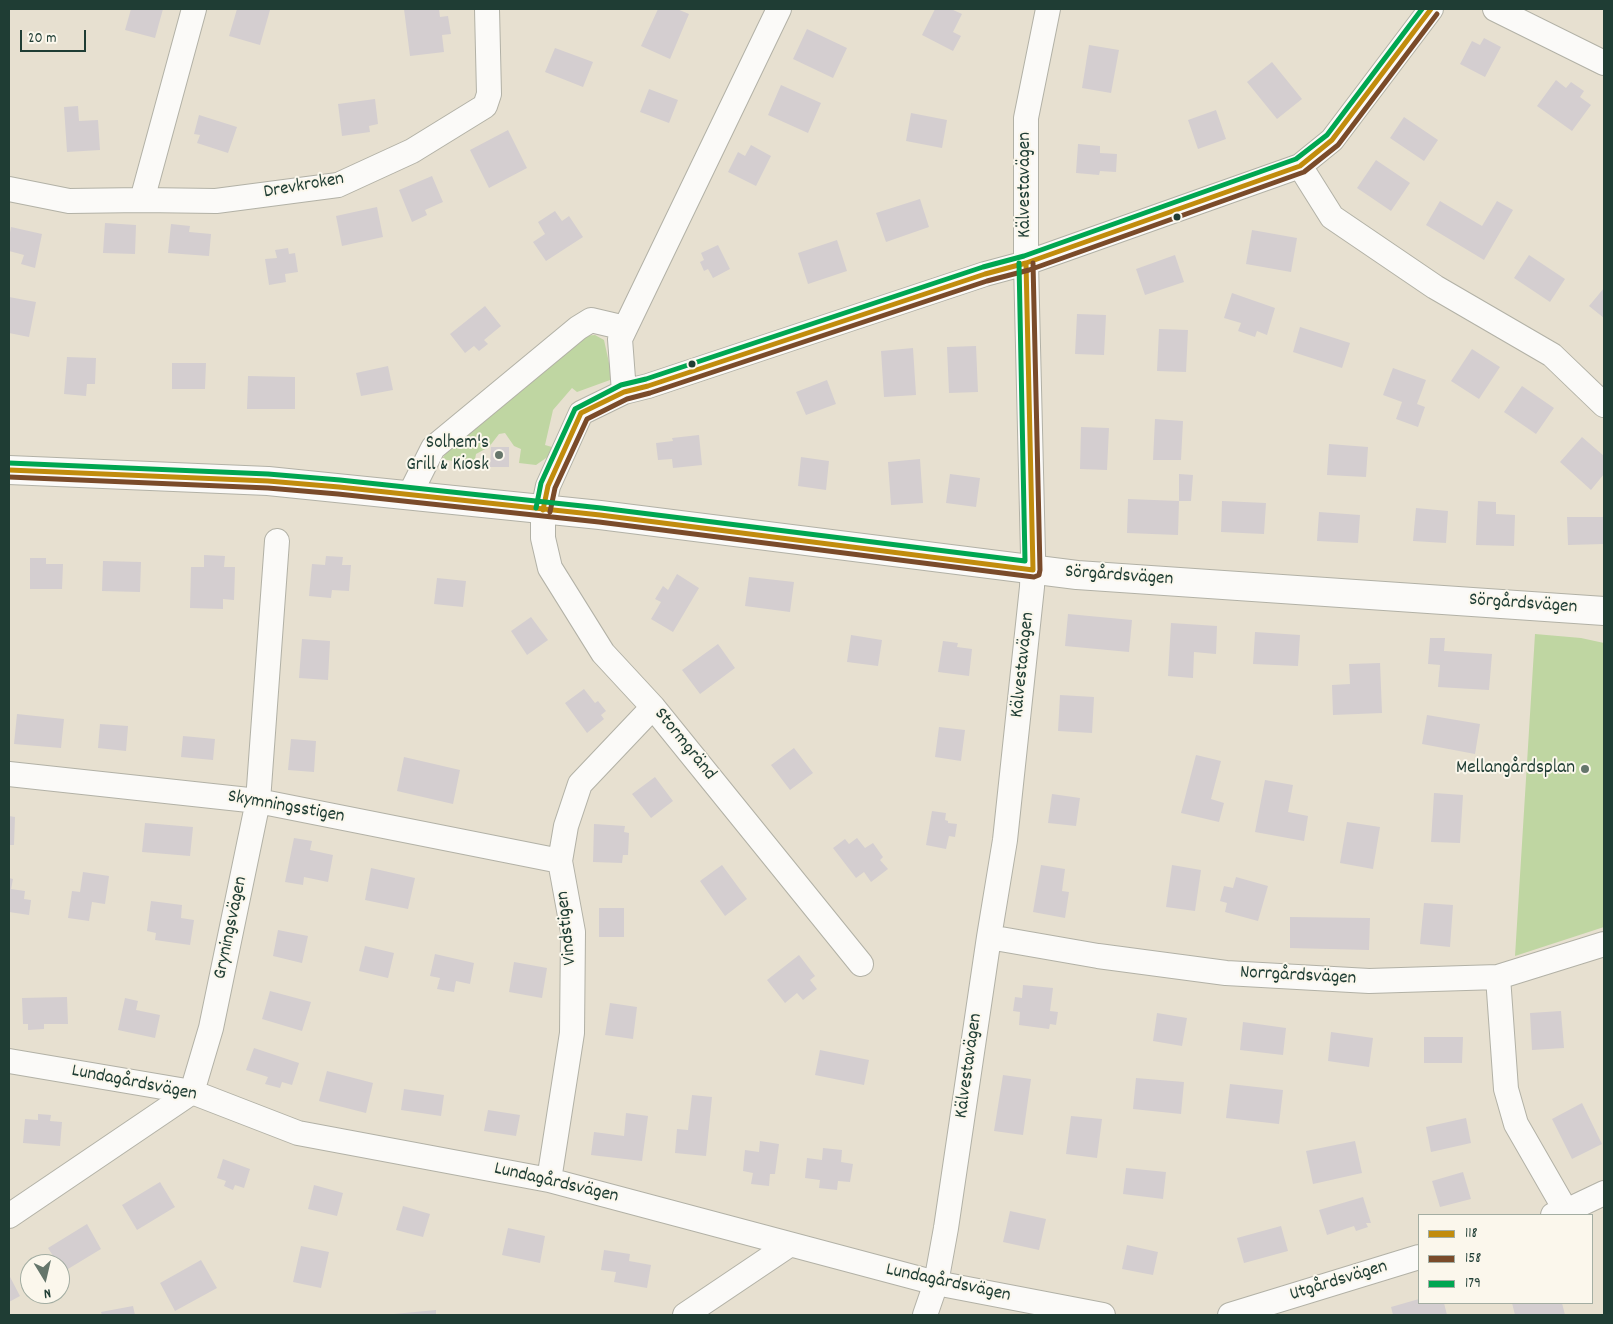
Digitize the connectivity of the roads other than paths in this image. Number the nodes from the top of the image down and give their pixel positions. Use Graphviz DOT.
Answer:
graph roads {
  1 [pos="194,9"];
  2 [pos="487,9"];
  3 [pos="779,9"];
  4 [pos="1048,9"];
  5 [pos="1431,9"];
  6 [pos="1494,9"];
  7 [pos="1604,63"];
  8 [pos="1300,166"];
  9 [pos="9,189"];
  10 [pos="142,200"];
  11 [pos="1026,263"];
  12 [pos="625,328"];
  13 [pos="624,392"];
  14 [pos="1604,405"];
  15 [pos="9,470"];
  16 [pos="409,496"];
  17 [pos="543,510"];
  18 [pos="277,540"];
  19 [pos="1033,570"];
  20 [pos="1604,611"];
  21 [pos="653,707"];
  22 [pos="9,774"];
  23 [pos="258,801"];
  24 [pos="560,861"];
  25 [pos="989,937"];
  26 [pos="1604,944"];
  27 [pos="861,964"];
  28 [pos="1498,977"];
  29 [pos="9,1061"];
  30 [pos="192,1092"];
  31 [pos="549,1180"];
  32 [pos="1604,1193"];
  33 [pos="1559,1213"];
  34 [pos="9,1216"];
  35 [pos="789,1245"];
  36 [pos="1418,1257"];
  37 [pos="936,1283"];
  38 [pos="685,1315"];
  39 [pos="925,1315"];
  40 [pos="1103,1315"];
  41 [pos="1230,1315"];
  1 -- 10 [label="street"];
  2 -- 10 [label="street, Drevkroken"];
  3 -- 12 [label="street"];
  4 -- 11 [label="street, Kälvestavägen"];
  5 -- 8 [label="street, Stormgränd"];
  6 -- 7 [label="street"];
  8 -- 11 [label="street, Stormgränd"];
  8 -- 14 [label="street"];
  9 -- 10 [label="street, Drevkroken"];
  11 -- 13 [label="street, Stormgränd"];
  11 -- 19 [label="street, Kälvestavägen"];
  12 -- 13 [label="street"];
  12 -- 16 [label="street"];
  13 -- 17 [label="street, Stormgränd"];
  15 -- 16 [label="street, Sörgårdsvägen"];
  16 -- 17 [label="street, Sörgårdsvägen"];
  17 -- 19 [label="street, Sörgårdsvägen"];
  17 -- 21 [label="street, Stormgränd"];
  18 -- 23 [label="street, Gryningsvägen"];
  19 -- 20 [label="street, Sörgårdsvägen"];
  19 -- 25 [label="street, Kälvestavägen"];
  21 -- 24 [label="street, Vindstigen"];
  21 -- 27 [label="street, Stormgränd"];
  22 -- 23 [label="street, Skymningsstigen"];
  23 -- 24 [label="street, Skymningsstigen"];
  23 -- 30 [label="street, Gryningsvägen"];
  24 -- 31 [label="street, Vindstigen"];
  25 -- 28 [label="street, Norrgårdsvägen"];
  25 -- 37 [label="street, Kälvestavägen"];
  26 -- 28 [label="street, Norrgårdsvägen"];
  28 -- 33 [label="street"];
  29 -- 30 [label="street, Lundagårdsvägen"];
  30 -- 31 [label="street, Lundagårdsvägen"];
  30 -- 34 [label="street"];
  31 -- 35 [label="street, Lundagårdsvägen"];
  32 -- 33 [label="street"];
  35 -- 37 [label="street, Lundagårdsvägen"];
  35 -- 38 [label="street"];
  36 -- 41 [label="street, Utgårdsvägen"];
  37 -- 39 [label="street, Kälvestavägen"];
  37 -- 40 [label="street, Lundagårdsvägen"];
}
